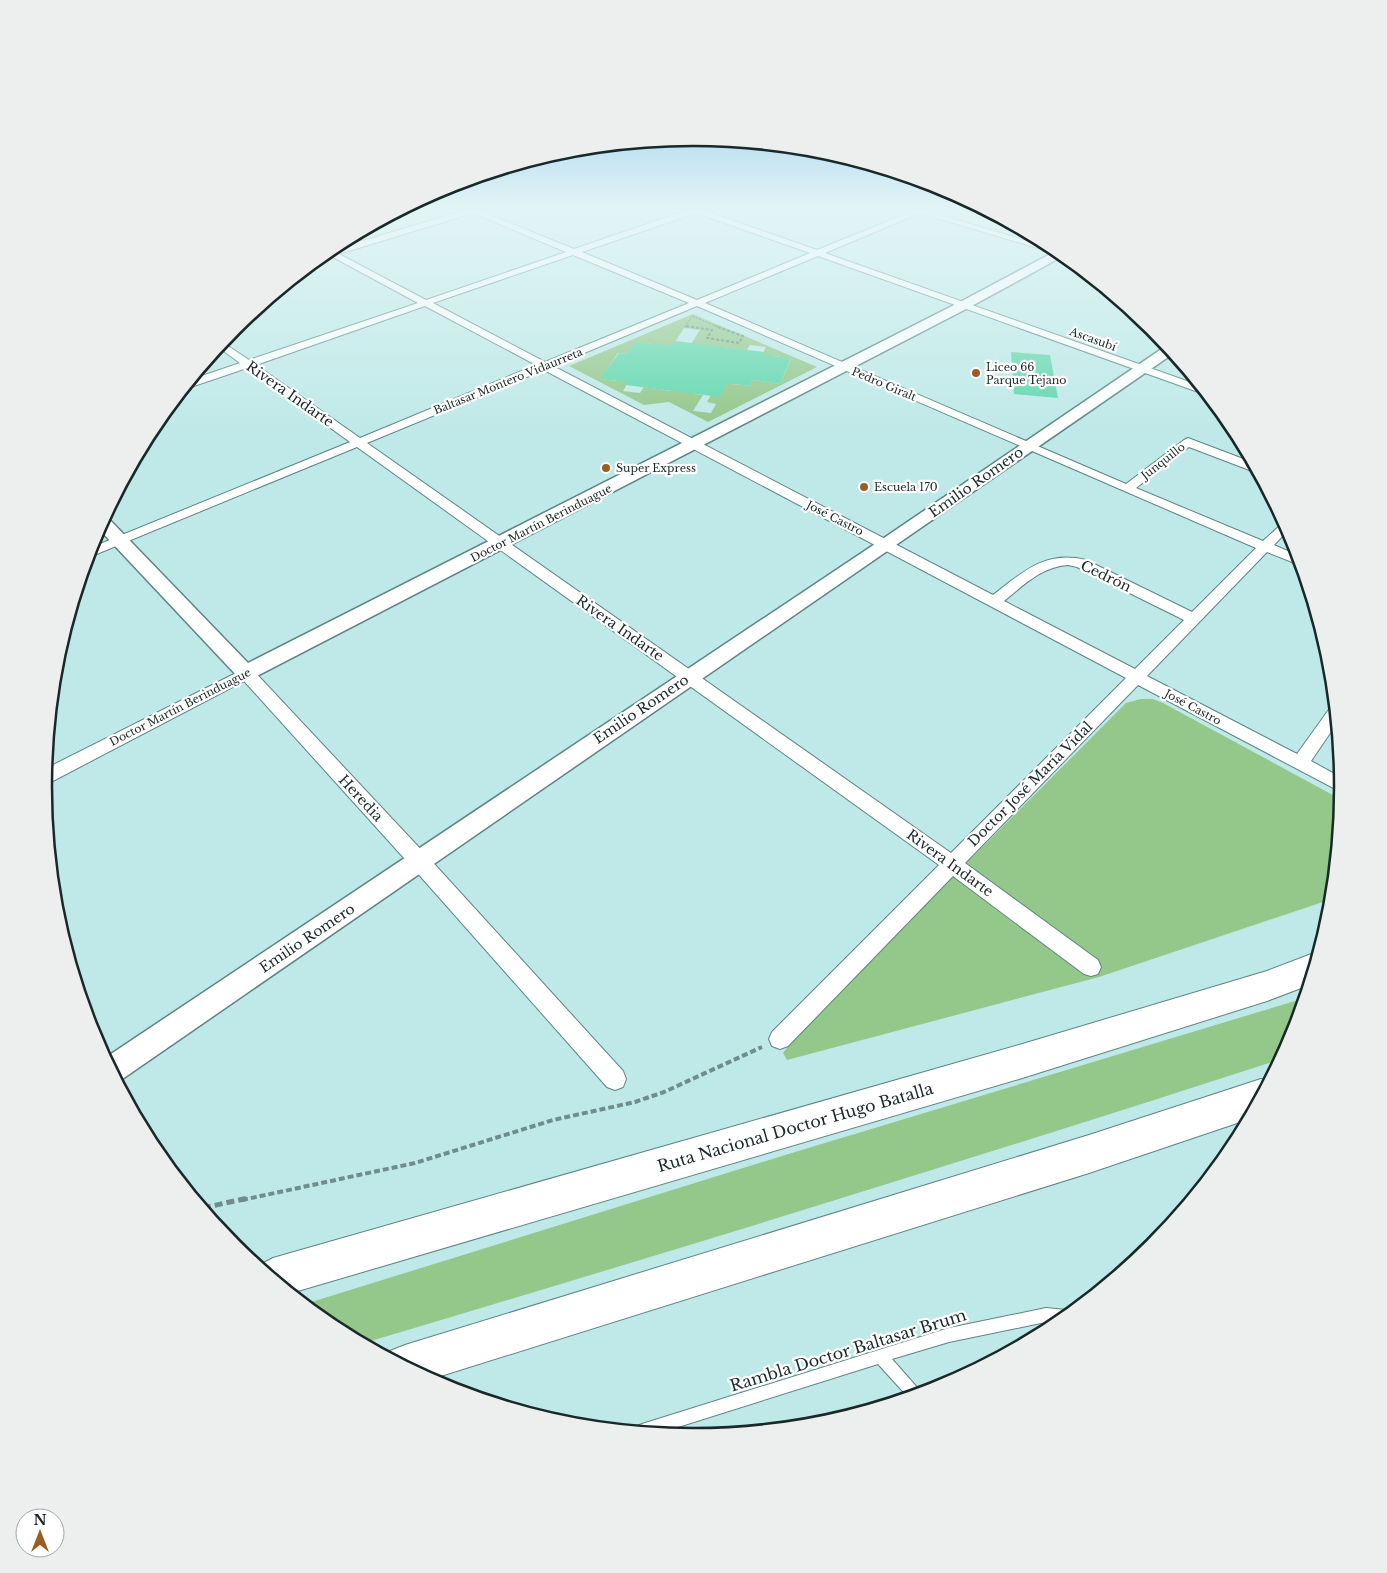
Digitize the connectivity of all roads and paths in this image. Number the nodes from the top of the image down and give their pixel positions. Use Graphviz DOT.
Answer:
graph roads {
  1 [pos="385,281"];
  2 [pos="488,281"];
  3 [pos="645,281"];
  4 [pos="749,281"];
  5 [pos="898,281"];
  6 [pos="1008,281"];
  7 [pos="427,302"];
  8 [pos="696,303"];
  9 [pos="964,305"];
  10 [pos="692,316"];
  11 [pos="226,348"];
  12 [pos="1164,352"];
  13 [pos="248,364"];
  14 [pos="544,366"];
  15 [pos="844,366"];
  16 [pos="1141,368"];
  17 [pos="197,381"];
  18 [pos="1195,387"];
  19 [pos="359,442"];
  20 [pos="692,445"];
  21 [pos="1028,446"];
  22 [pos="1248,465"];
  23 [pos="1127,489"];
  24 [pos="107,528"];
  25 [pos="1281,529"];
  26 [pos="120,542"];
  27 [pos="500,544"];
  28 [pos="887,544"];
  29 [pos="1264,546"];
  30 [pos="98,550"];
  31 [pos="1292,558"];
  32 [pos="995,601"];
  33 [pos="1194,619"];
  34 [pos="246,673"];
  35 [pos="688,677"];
  36 [pos="1136,677"];
  37 [pos="1331,720"];
  38 [pos="1300,763"];
  39 [pos="53,773"];
  40 [pos="1334,781"];
  41 [pos="420,862"];
  42 [pos="952,864"];
  43 [pos="1091,967"];
  44 [pos="1307,971"];
  45 [pos="780,1039"];
  46 [pos="117,1066"];
  47 [pos="615,1079"];
  48 [pos="1253,1100"];
  49 [pos="210,1207"];
  50 [pos="280,1276"];
  51 [pos="1055,1316"];
  52 [pos="880,1356"];
  53 [pos="414,1363"];
  54 [pos="911,1389"];
  55 [pos="657,1426"];
  1 -- 7 [label="street, José Castro"];
  2 -- 7 [label="street"];
  3 -- 8 [label="street, Pedro Giralt"];
  4 -- 8 [label="street, Baltasar Montero Vidaurreta"];
  5 -- 9 [label="street, Ascasubí"];
  6 -- 9 [label="street, Doctor Martín Berinduague"];
  7 -- 13 [label="street"];
  7 -- 14 [label="street, José Castro"];
  8 -- 14 [label="street, Baltasar Montero Vidaurreta"];
  8 -- 15 [label="street, Pedro Giralt"];
  9 -- 15 [label="street, Doctor Martín Berinduague"];
  9 -- 16 [label="street, Ascasubí"];
  10 -- 10 [label="path"];
  11 -- 13 [label="street, Rivera Indarte"];
  12 -- 16 [label="street, Emilio Romero"];
  13 -- 17 [label="street"];
  13 -- 19 [label="street, Rivera Indarte"];
  14 -- 19 [label="street, Baltasar Montero Vidaurreta"];
  14 -- 20 [label="street, José Castro"];
  15 -- 20 [label="street, Doctor Martín Berinduague"];
  15 -- 21 [label="street, Pedro Giralt"];
  16 -- 18 [label="street, Ascasubí"];
  16 -- 21 [label="street, Emilio Romero"];
  19 -- 26 [label="street, Baltasar Montero Vidaurreta"];
  19 -- 27 [label="street, Rivera Indarte"];
  20 -- 27 [label="street, Doctor Martín Berinduague"];
  20 -- 28 [label="street, José Castro"];
  21 -- 23 [label="street, Pedro Giralt"];
  21 -- 28 [label="street, Emilio Romero"];
  22 -- 23 [label="street, Junquillo"];
  23 -- 29 [label="street, Pedro Giralt"];
  24 -- 26 [label="street, Heredia"];
  25 -- 29 [label="street, Doctor José María Vidal"];
  26 -- 30 [label="street, Baltasar Montero Vidaurreta"];
  26 -- 34 [label="street, Heredia"];
  27 -- 34 [label="street, Doctor Martín Berinduague"];
  27 -- 35 [label="street, Rivera Indarte"];
  28 -- 32 [label="street, José Castro"];
  28 -- 35 [label="street, Emilio Romero"];
  29 -- 31 [label="street, Pedro Giralt"];
  29 -- 33 [label="street, Doctor José María Vidal"];
  32 -- 33 [label="street, Cedrón"];
  32 -- 36 [label="street, José Castro"];
  33 -- 36 [label="street, Doctor José María Vidal"];
  34 -- 39 [label="street, Doctor Martín Berinduague"];
  34 -- 41 [label="street, Heredia"];
  35 -- 41 [label="street, Emilio Romero"];
  35 -- 42 [label="street, Rivera Indarte"];
  36 -- 38 [label="street, José Castro"];
  36 -- 42 [label="street, Doctor José María Vidal"];
  37 -- 38 [label="street"];
  38 -- 40 [label="street, José Castro"];
  41 -- 46 [label="street, Emilio Romero"];
  41 -- 47 [label="street, Heredia"];
  42 -- 43 [label="street, Rivera Indarte"];
  42 -- 45 [label="street, Doctor José María Vidal"];
  44 -- 50 [label="highway, Ruta Nacional Doctor Hugo Batalla"];
  45 -- 49 [label="path"];
  48 -- 53 [label="highway"];
  51 -- 52 [label="lane, Rambla Doctor Baltasar Brum"];
  52 -- 54 [label="lane"];
  52 -- 55 [label="lane, Rambla Doctor Baltasar Brum"];
}
